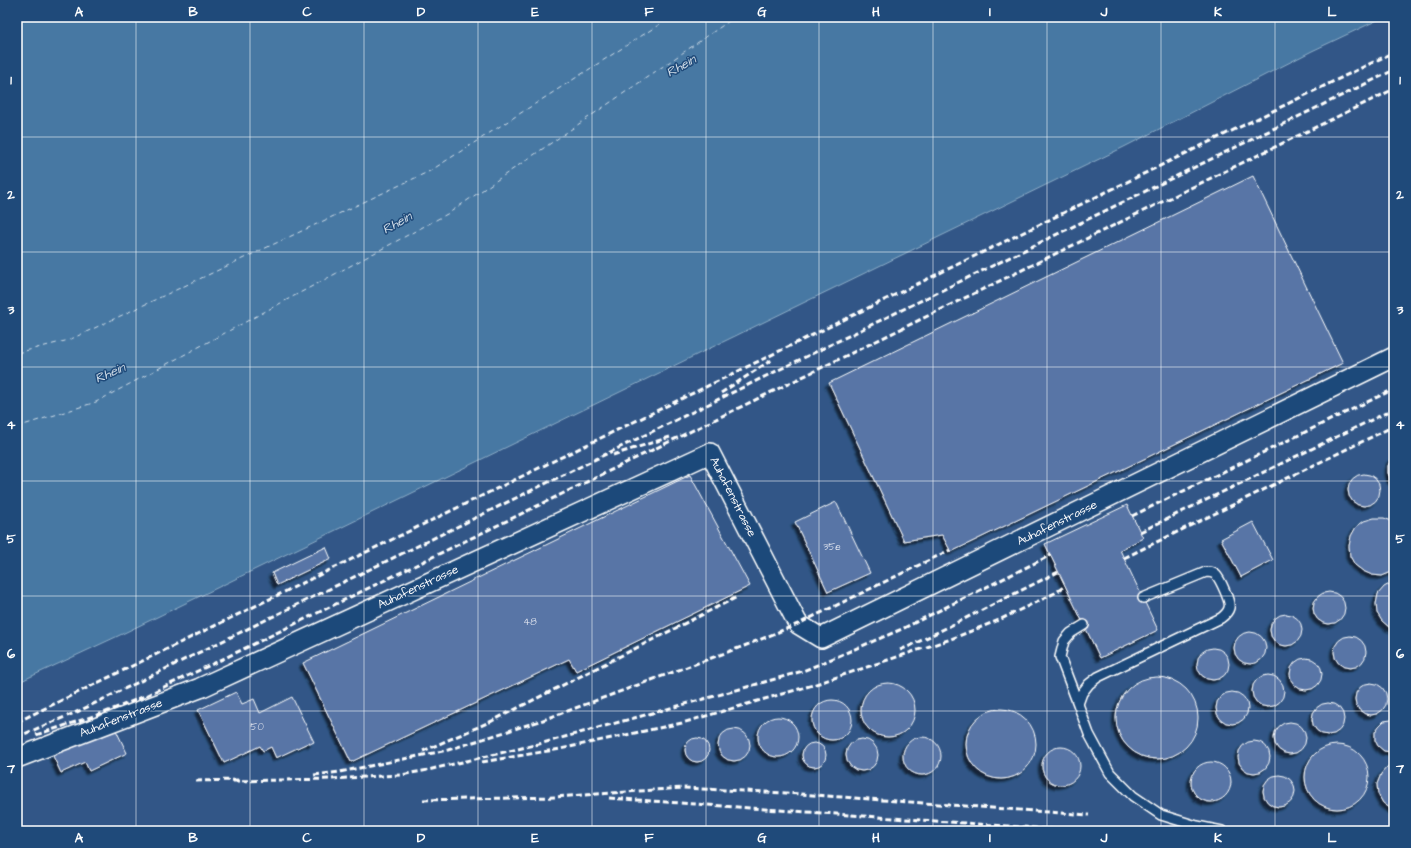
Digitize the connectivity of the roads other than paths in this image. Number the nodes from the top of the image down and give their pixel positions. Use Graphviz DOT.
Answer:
graph roads {
  1 [pos="1394,357"];
  2 [pos="1143,598"];
  3 [pos="1084,625"];
  4 [pos="1078,704"];
  5 [pos="17,758"];
  6 [pos="1222,831"];
  1 -- 5 [label="street, Auhafenstrasse"];
  2 -- 4 [label="lane"];
  3 -- 4 [label="lane"];
  4 -- 6 [label="lane"];
}
